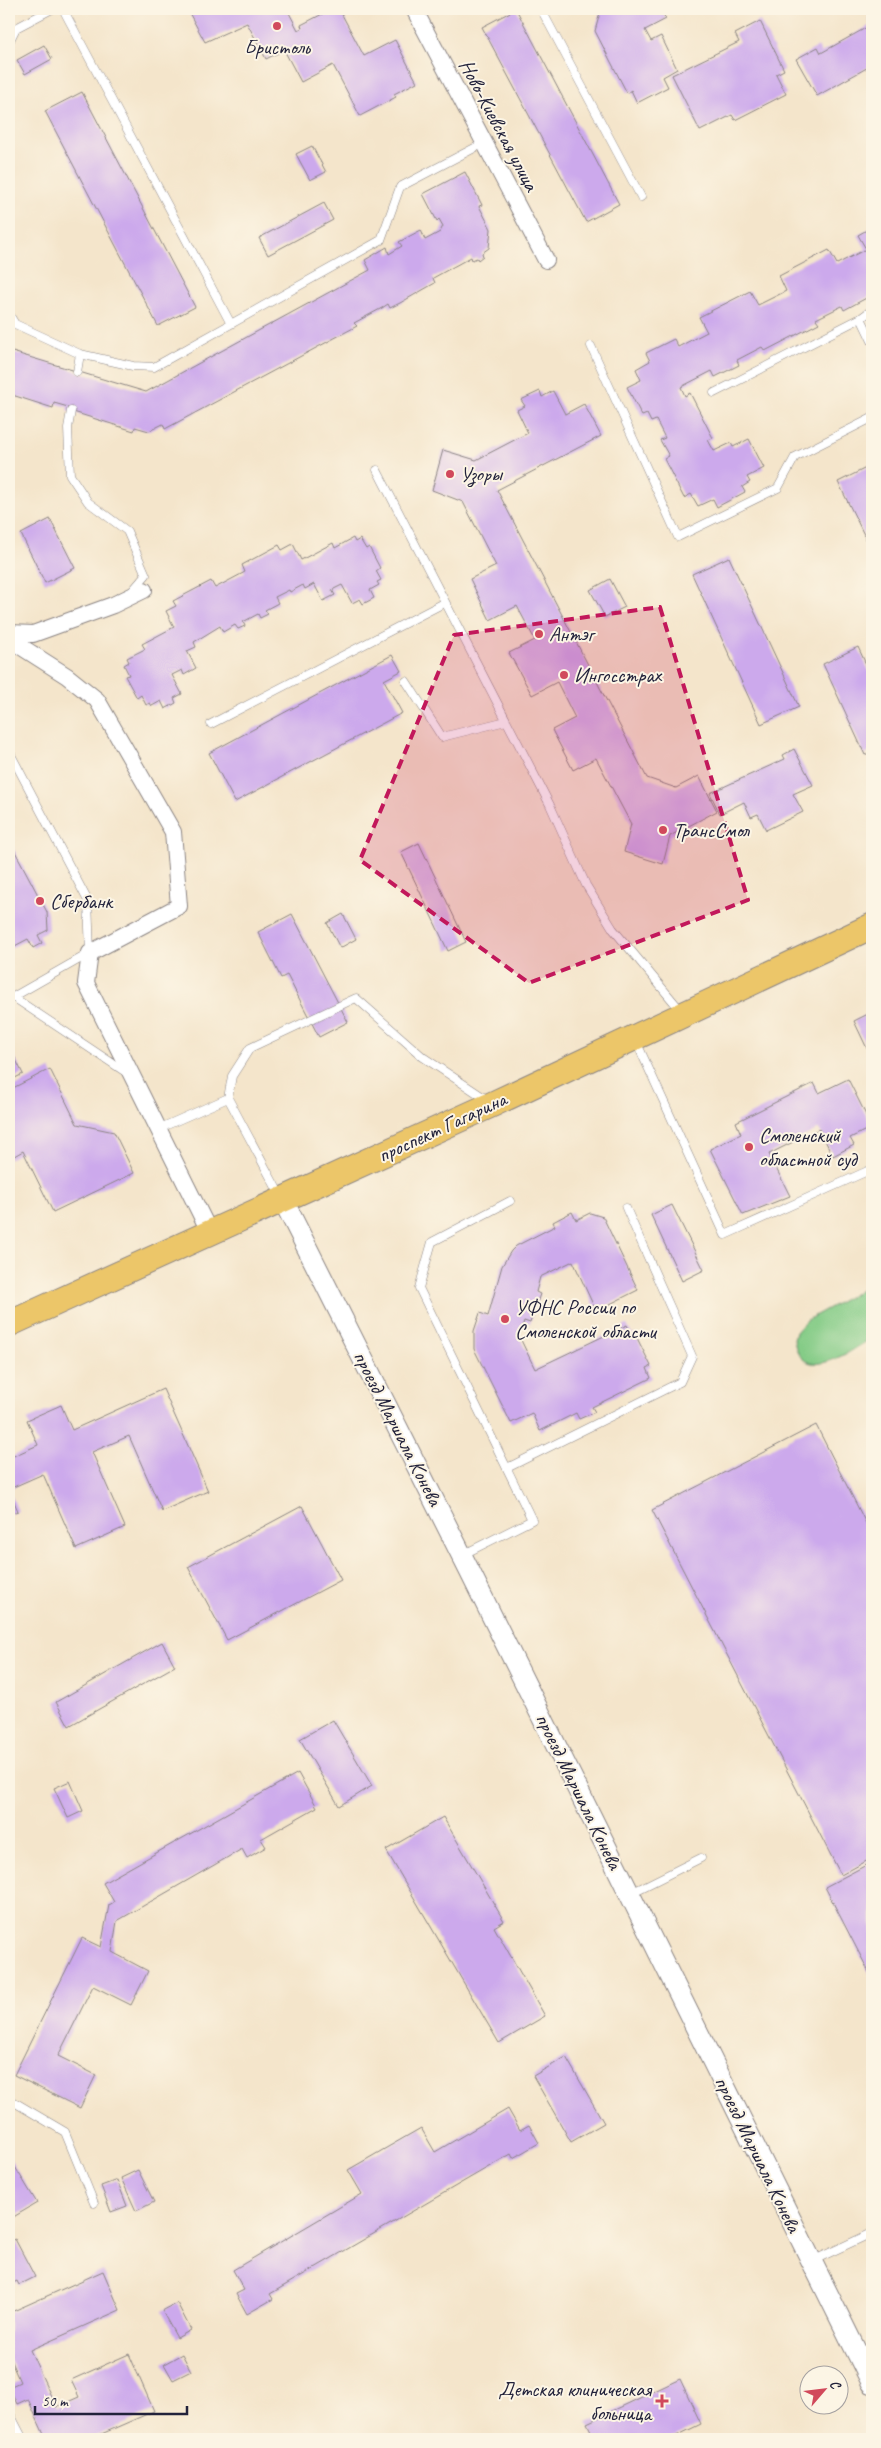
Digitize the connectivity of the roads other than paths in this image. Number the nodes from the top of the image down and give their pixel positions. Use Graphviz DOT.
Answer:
graph roads {
  1 [pos="52,9"];
  2 [pos="63,9"];
  3 [pos="414,9"];
  4 [pos="541,9"];
  5 [pos="9,42"];
  6 [pos="484,143"];
  7 [pos="642,197"];
  8 [pos="546,260"];
  9 [pos="872,310"];
  10 [pos="9,314"];
  11 [pos="861,318"];
  12 [pos="232,324"];
  13 [pos="872,341"];
  14 [pos="591,346"];
  15 [pos="80,354"];
  16 [pos="78,372"];
  17 [pos="714,393"];
  18 [pos="71,412"];
  19 [pos="872,418"];
  20 [pos="377,470"];
  21 [pos="144,590"];
  22 [pos="127,597"];
  23 [pos="444,603"];
  24 [pos="9,632"];
  25 [pos="9,639"];
  26 [pos="406,681"];
  27 [pos="506,721"];
  28 [pos="211,724"];
  29 [pos="9,751"];
  30 [pos="872,926"];
  31 [pos="90,953"];
  32 [pos="684,1014"];
  33 [pos="634,1037"];
  34 [pos="132,1076"];
  35 [pos="228,1098"];
  36 [pos="493,1104"];
  37 [pos="158,1129"];
  38 [pos="872,1169"];
  39 [pos="283,1200"];
  40 [pos="510,1201"];
  41 [pos="626,1208"];
  42 [pos="210,1233"];
  43 [pos="9,1324"];
  44 [pos="507,1468"];
  45 [pos="462,1555"];
  46 [pos="701,1858"];
  47 [pos="630,1894"];
  48 [pos="9,2099"];
  49 [pos="94,2203"];
  50 [pos="872,2233"];
  51 [pos="812,2260"];
  52 [pos="872,2383"];
  53 [pos="9,2412"];
  54 [pos="24,2439"];
  1 -- 5 [label="lane"];
  2 -- 12 [label="lane"];
  3 -- 6 [label="street, Ново-Киевская улица"];
  4 -- 7 [label="lane"];
  6 -- 8 [label="street, Ново-Киевская улица"];
  6 -- 12 [label="lane"];
  9 -- 11 [label="lane"];
  10 -- 15 [label="lane"];
  11 -- 13 [label="lane"];
  11 -- 17 [label="lane"];
  12 -- 15 [label="lane"];
  14 -- 19 [label="lane"];
  15 -- 16 [label="lane"];
  18 -- 22 [label="lane"];
  20 -- 23 [label="lane"];
  21 -- 22 [label="street"];
  22 -- 24 [label="street"];
  23 -- 27 [label="lane"];
  23 -- 28 [label="lane"];
  25 -- 31 [label="street"];
  26 -- 27 [label="lane"];
  27 -- 32 [label="lane"];
  29 -- 31 [label="lane"];
  30 -- 32 [label="main road, проспект Гагарина"];
  31 -- 34 [label="street"];
  31 -- 34 [label="lane"];
  32 -- 33 [label="main road, проспект Гагарина"];
  33 -- 36 [label="main road, проспект Гагарина"];
  33 -- 38 [label="lane"];
  34 -- 37 [label="street"];
  35 -- 36 [label="lane"];
  35 -- 37 [label="lane"];
  35 -- 39 [label="lane"];
  36 -- 39 [label="main road, проспект Гагарина"];
  37 -- 42 [label="street"];
  39 -- 42 [label="main road, проспект Гагарина"];
  39 -- 45 [label="street, проезд Маршала Конева"];
  40 -- 44 [label="lane"];
  41 -- 44 [label="lane"];
  42 -- 43 [label="main road, проспект Гагарина"];
  44 -- 45 [label="lane"];
  45 -- 47 [label="street, проезд Маршала Конева"];
  46 -- 47 [label="lane"];
  47 -- 51 [label="street, проезд Маршала Конева"];
  48 -- 49 [label="lane"];
  50 -- 51 [label="lane"];
  51 -- 52 [label="street, проезд Маршала Конева"];
  53 -- 54 [label="lane"];
}
